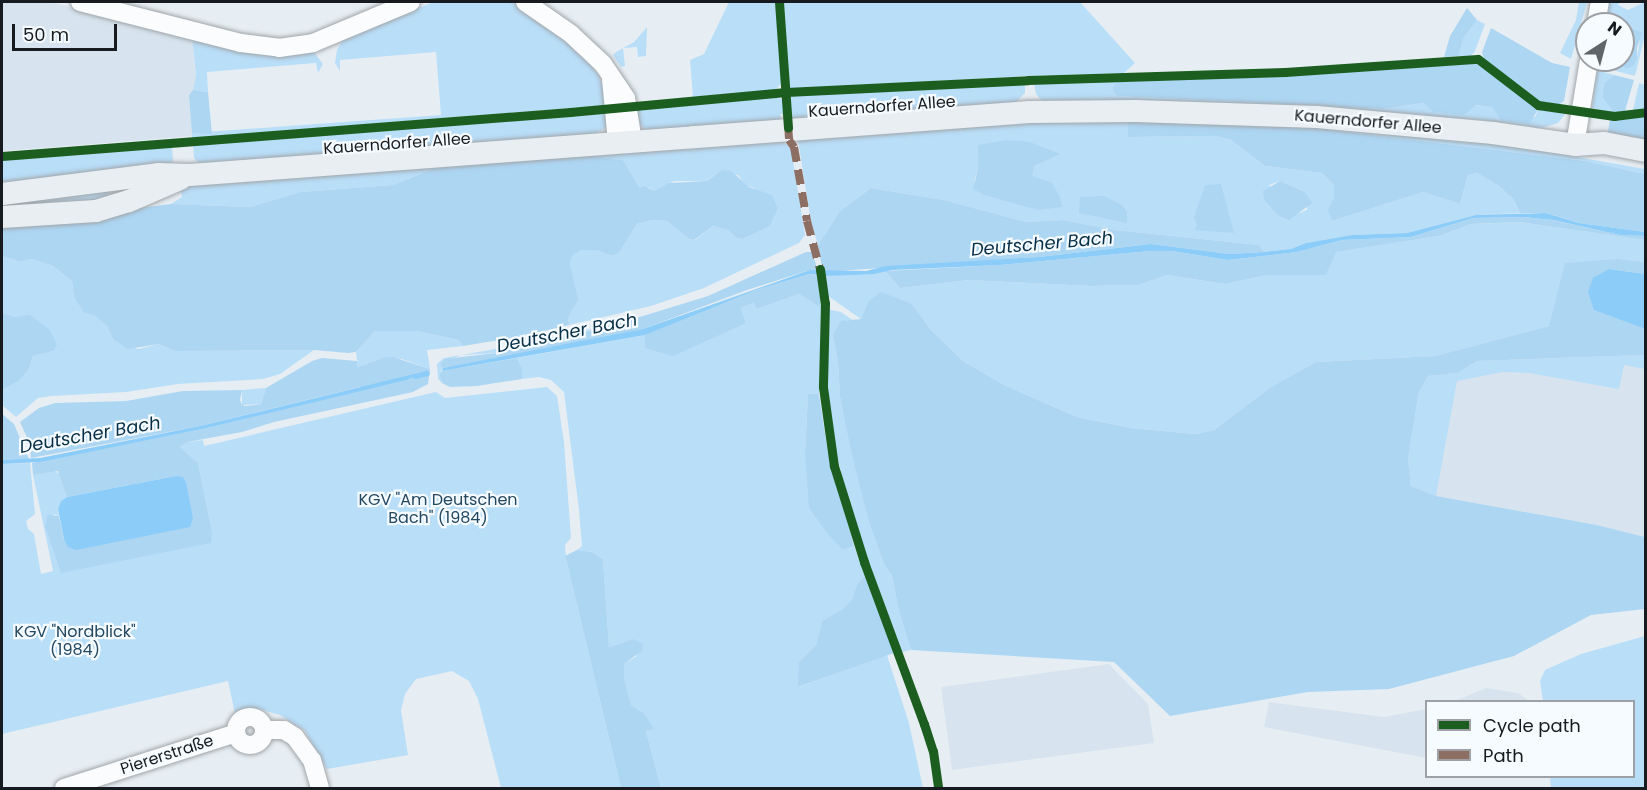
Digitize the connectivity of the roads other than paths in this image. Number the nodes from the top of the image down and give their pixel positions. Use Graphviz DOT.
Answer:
graph roads {
  1 [pos="80,2"];
  2 [pos="411,2"];
  3 [pos="525,2"];
  4 [pos="1587,72"];
  5 [pos="625,141"];
  6 [pos="1575,145"];
  7 [pos="1646,151"];
  8 [pos="1646,165"];
  9 [pos="190,175"];
  10 [pos="2,194"];
  11 [pos="2,217"];
  12 [pos="64,789"];
  13 [pos="320,789"];
  1 -- 2 [label="street"];
  3 -- 5 [label="street"];
  4 -- 6 [label="street"];
  5 -- 6 [label="main road, Kauerndorfer Allee"];
  5 -- 9 [label="main road, Kauerndorfer Allee"];
  6 -- 7 [label="main road, Kauerndorfer Allee"];
  6 -- 8 [label="main road, Kauerndorfer Allee"];
  9 -- 10 [label="main road, Kauerndorfer Allee"];
  9 -- 11 [label="main road, Kauerndorfer Allee"];
  12 -- 13 [label="street, Piererstraße"];
}
